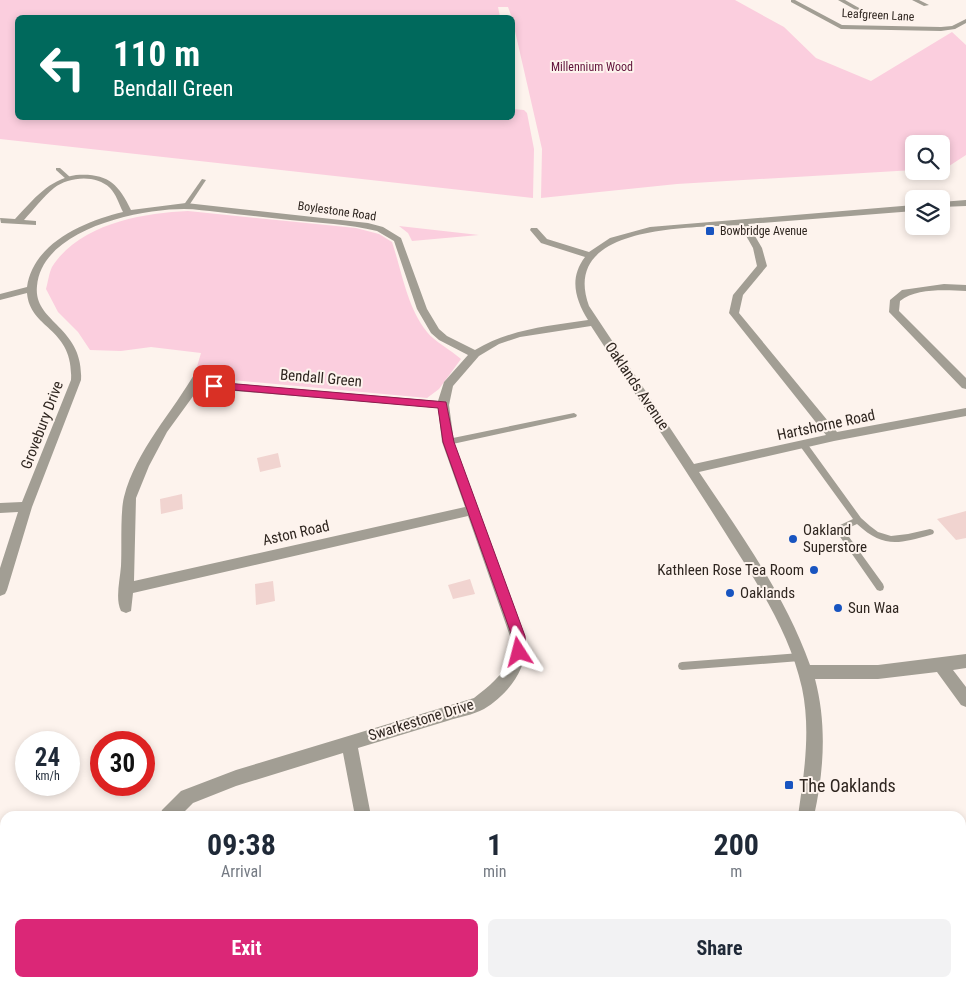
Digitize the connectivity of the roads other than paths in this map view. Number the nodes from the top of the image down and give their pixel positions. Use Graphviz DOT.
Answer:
graph roads {
  1 [pos="841,0"];
  2 [pos="915,0"];
  3 [pos="793,1"];
  4 [pos="926,4"];
  5 [pos="872,17"];
  6 [pos="966,21"];
  7 [pos="58,169"];
  8 [pos="68,178"];
  9 [pos="204,180"];
  10 [pos="966,203"];
  11 [pos="950,204"];
  12 [pos="186,206"];
  13 [pos="905,209"];
  14 [pos="128,213"];
  15 [pos="1,220"];
  16 [pos="18,221"];
  17 [pos="742,222"];
  18 [pos="33,223"];
  19 [pos="534,230"];
  20 [pos="592,256"];
  21 [pos="966,288"];
  22 [pos="32,289"];
  23 [pos="0,297"];
  24 [pos="594,322"];
  25 [pos="475,354"];
  26 [pos="966,386"];
  27 [pos="443,405"];
  28 [pos="966,412"];
  29 [pos="574,415"];
  30 [pos="834,437"];
  31 [pos="448,442"];
  32 [pos="803,444"];
  33 [pos="692,469"];
  34 [pos="26,507"];
  35 [pos="0,508"];
  36 [pos="474,510"];
  37 [pos="858,520"];
  38 [pos="930,532"];
  39 [pos="880,587"];
  40 [pos="0,590"];
  41 [pos="126,590"];
  42 [pos="126,608"];
  43 [pos="966,661"];
  44 [pos="803,664"];
  45 [pos="941,665"];
  46 [pos="682,666"];
  47 [pos="966,700"];
  48 [pos="349,742"];
  49 [pos="173,811"];
  50 [pos="362,811"];
  51 [pos="807,811"];
  1 -- 5 [label="street"];
  2 -- 4 [label="street"];
  3 -- 6 [label="street, Leafgreen Lane"];
  7 -- 8 [label="lane"];
  8 -- 14 [label="street"];
  8 -- 16 [label="street"];
  9 -- 12 [label="lane"];
  10 -- 11 [label="street"];
  12 -- 14 [label="street"];
  12 -- 25 [label="street, Boylestone Road"];
  13 -- 17 [label="street, Oaklands Avenue"];
  14 -- 22 [label="street"];
  15 -- 16 [label="street"];
  16 -- 18 [label="street"];
  17 -- 20 [label="street, Oaklands Avenue"];
  17 -- 30 [label="street"];
  19 -- 20 [label="street"];
  20 -- 24 [label="street, Oaklands Avenue"];
  21 -- 26 [label="street"];
  22 -- 23 [label="street"];
  22 -- 34 [label="street, Grovebury Drive"];
  24 -- 25 [label="street, Swarkestone Drive"];
  24 -- 33 [label="street, Oaklands Avenue"];
  25 -- 27 [label="street, Swarkestone Drive"];
  27 -- 31 [label="street, Swarkestone Drive"];
  27 -- 41 [label="street, Bendall Green"];
  28 -- 30 [label="street, Hartshorne Road"];
  29 -- 31 [label="lane"];
  30 -- 32 [label="street, Hartshorne Road"];
  31 -- 36 [label="street, Swarkestone Drive"];
  32 -- 33 [label="street, Hartshorne Road"];
  32 -- 37 [label="lane"];
  33 -- 44 [label="street, Oaklands Avenue"];
  34 -- 35 [label="street"];
  34 -- 40 [label="street, Grovebury Drive"];
  36 -- 41 [label="street, Aston Road"];
  36 -- 48 [label="street, Swarkestone Drive"];
  37 -- 38 [label="lane"];
  37 -- 39 [label="lane"];
  41 -- 42 [label="street, Bendall Green"];
  43 -- 45 [label="street"];
  44 -- 45 [label="street"];
  44 -- 46 [label="lane"];
  44 -- 51 [label="street, Oaklands Avenue"];
  45 -- 47 [label="street"];
  48 -- 49 [label="street, Swarkestone Drive"];
  48 -- 50 [label="street"];
}
